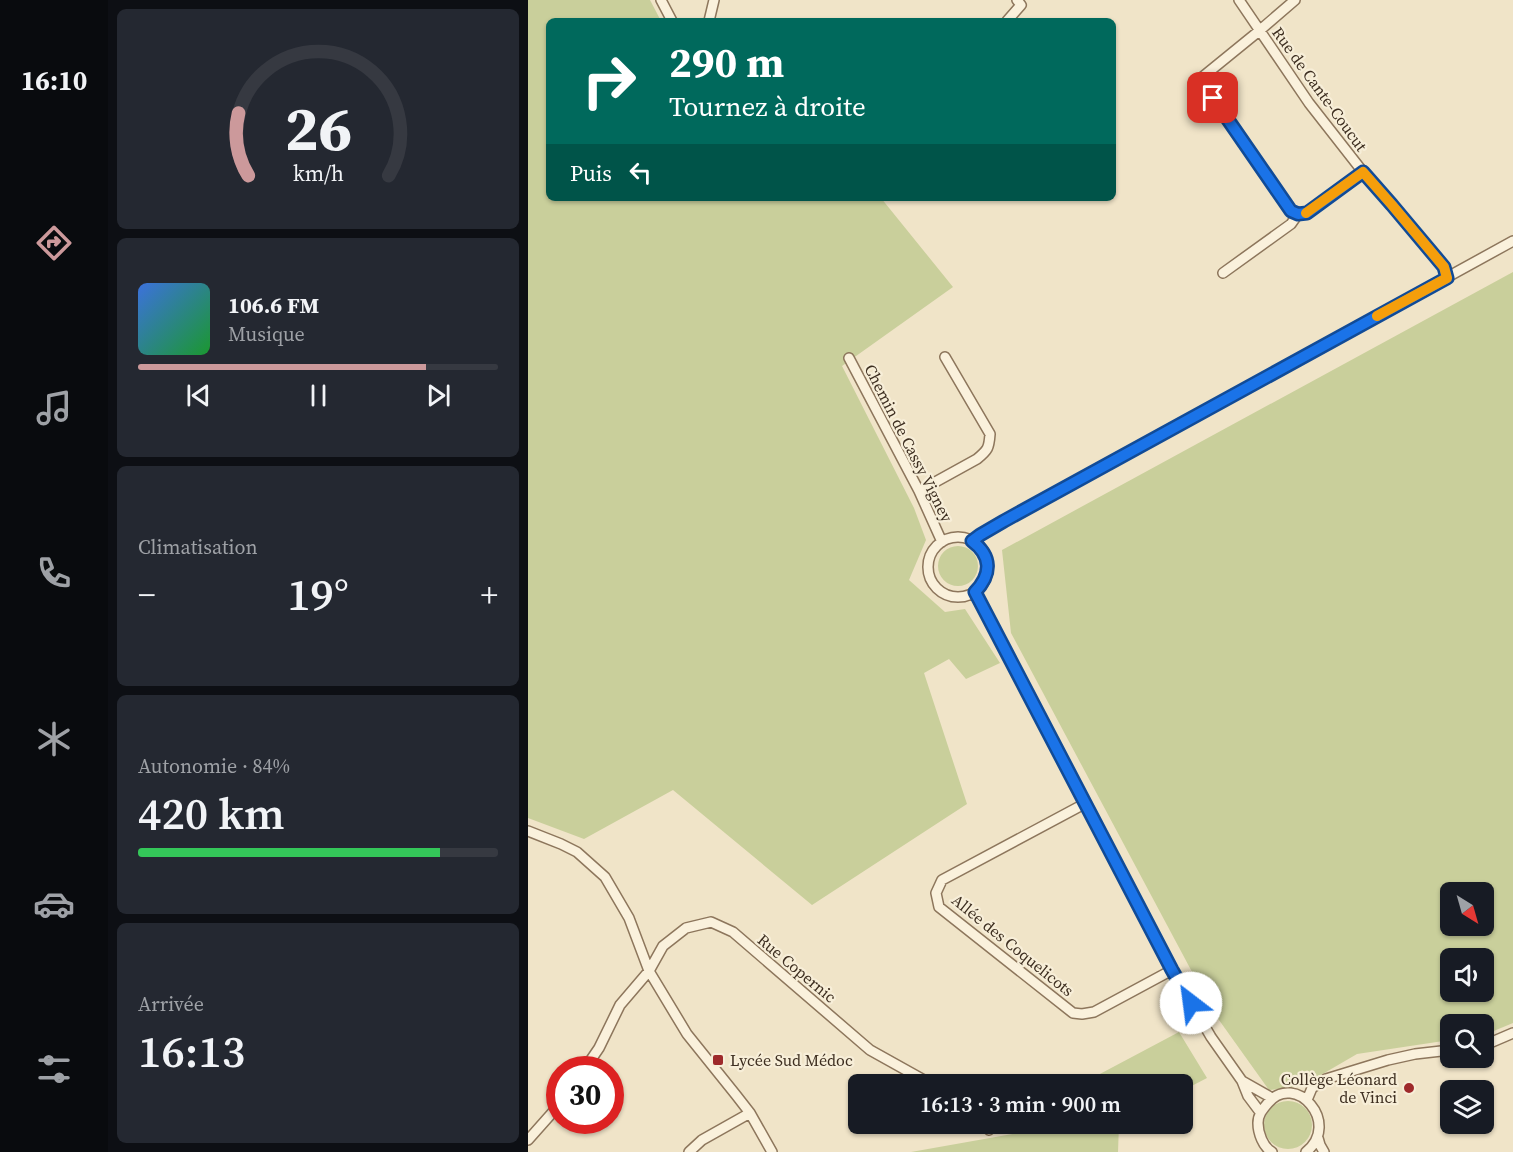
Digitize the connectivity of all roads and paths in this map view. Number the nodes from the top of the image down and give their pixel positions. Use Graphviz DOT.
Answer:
graph roads {
  1 [pos="661,0"];
  2 [pos="714,0"];
  3 [pos="1031,0"];
  4 [pos="1239,0"];
  5 [pos="1295,0"];
  6 [pos="1019,3"];
  7 [pos="670,18"];
  8 [pos="710,18"];
  9 [pos="1009,18"];
  10 [pos="1259,31"];
  11 [pos="1363,172"];
  12 [pos="1298,214"];
  13 [pos="1513,241"];
  14 [pos="1223,273"];
  15 [pos="1447,278"];
  16 [pos="945,357"];
  17 [pos="849,358"];
  18 [pos="919,491"];
  19 [pos="972,541"];
  20 [pos="942,542"];
  21 [pos="975,592"];
  22 [pos="1086,803"];
  23 [pos="528,831"];
  24 [pos="1172,970"];
  25 [pos="649,971"];
  26 [pos="1513,1033"];
  27 [pos="1494,1041"];
  28 [pos="1440,1051"];
  29 [pos="594,1056"];
  30 [pos="914,1074"];
  31 [pos="1242,1081"];
  32 [pos="1272,1098"];
  33 [pos="1307,1100"];
  34 [pos="1260,1112"];
  35 [pos="750,1113"];
  36 [pos="546,1120"];
  37 [pos="1318,1138"];
  38 [pos="528,1140"];
  39 [pos="689,1152"];
  40 [pos="772,1152"];
  41 [pos="1272,1152"];
  42 [pos="1306,1152"];
  43 [pos="1324,1152"];
  1 -- 7 [label="street"];
  2 -- 8 [label="street"];
  3 -- 6 [label="street"];
  4 -- 10 [label="street, Rue de Cante-Coucut"];
  5 -- 10 [label="street"];
  6 -- 9 [label="street"];
  10 -- 11 [label="street, Rue de Cante-Coucut"];
  10 -- 12 [label="street"];
  11 -- 12 [label="street"];
  11 -- 15 [label="street, Rue de Cante-Coucut"];
  12 -- 14 [label="street"];
  13 -- 15 [label="street"];
  15 -- 19 [label="street"];
  16 -- 18 [label="street"];
  17 -- 18 [label="street, Chemin de Cassy Vigney"];
  18 -- 20 [label="street, Chemin de Cassy Vigney"];
  19 -- 20 [label="street"];
  19 -- 21 [label="street"];
  20 -- 21 [label="street"];
  21 -- 22 [label="street"];
  22 -- 24 [label="street"];
  22 -- 24 [label="street, Allée des Coquelicots"];
  23 -- 25 [label="street"];
  24 -- 31 [label="street"];
  25 -- 29 [label="street, Rue Copernic"];
  25 -- 30 [label="street, Rue Copernic"];
  25 -- 35 [label="street"];
  26 -- 27 [label="street"];
  28 -- 33 [label="street"];
  31 -- 32 [label="street"];
  31 -- 34 [label="street"];
  32 -- 33 [label="street"];
  32 -- 34 [label="street"];
  33 -- 37 [label="street"];
  34 -- 41 [label="street"];
  35 -- 39 [label="street"];
  35 -- 40 [label="street"];
  36 -- 38 [label="street"];
  37 -- 42 [label="street"];
  37 -- 43 [label="street"];
}
